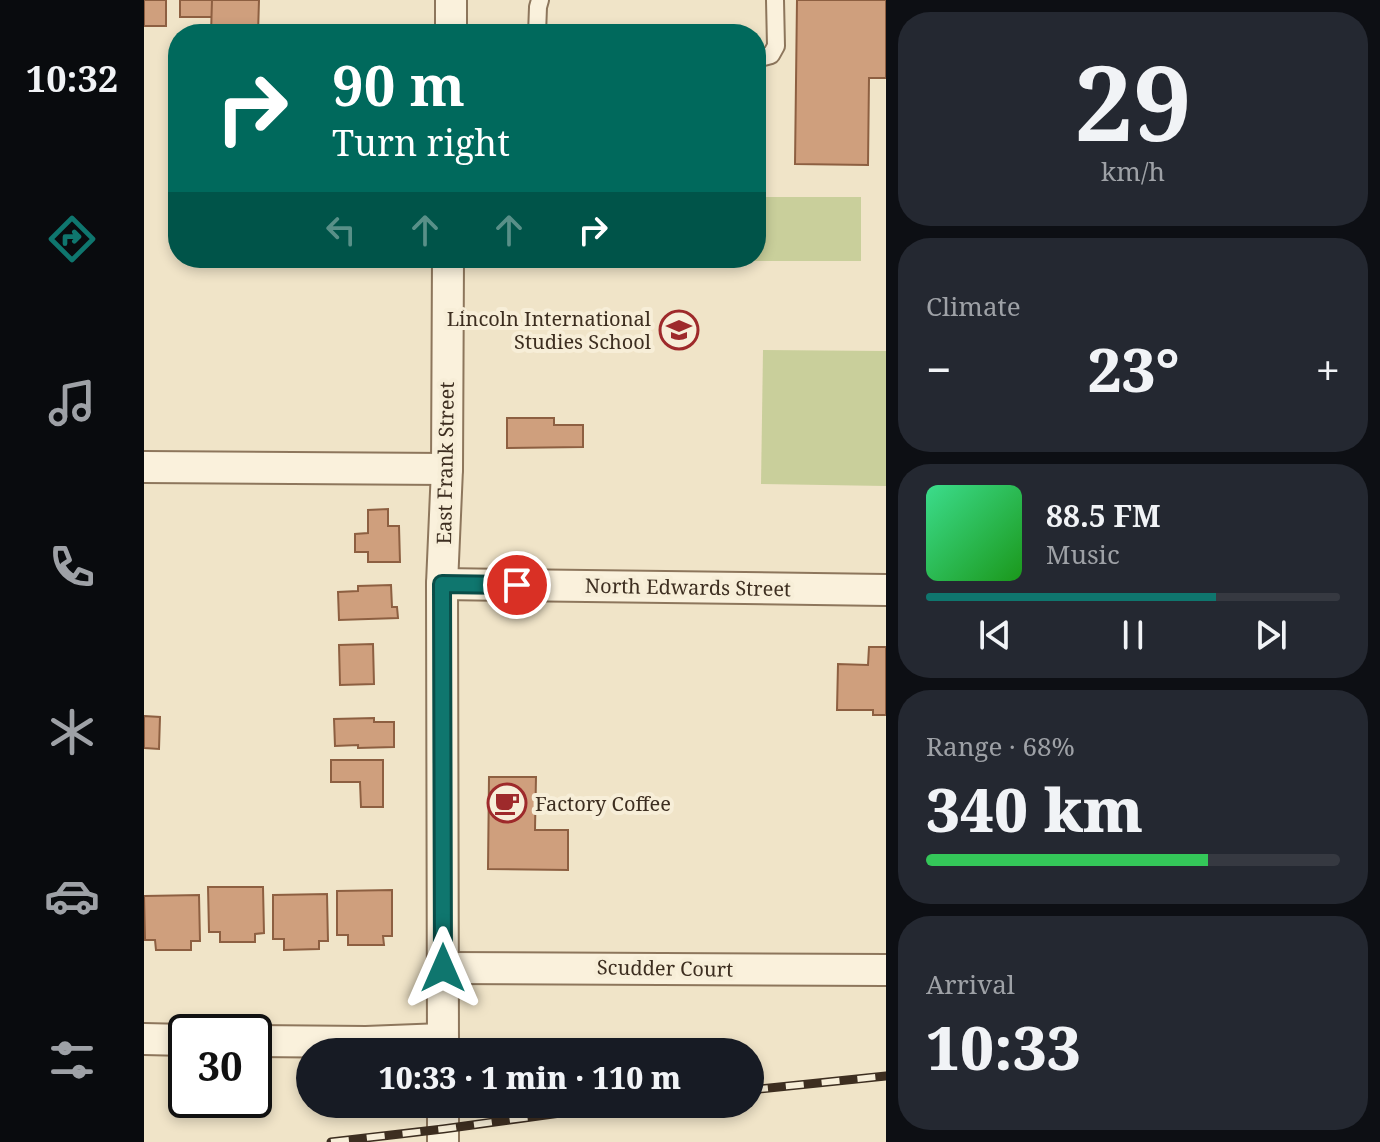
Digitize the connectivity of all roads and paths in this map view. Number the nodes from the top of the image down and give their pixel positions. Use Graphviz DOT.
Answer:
graph roads {
  1 [pos="451,0"];
  2 [pos="540,0"];
  3 [pos="775,0"];
  4 [pos="451,24"];
  5 [pos="537,24"];
  6 [pos="766,56"];
  7 [pos="448,268"];
  8 [pos="144,467"];
  9 [pos="447,469"];
  10 [pos="442,584"];
  11 [pos="886,590"];
  12 [pos="443,968"];
  13 [pos="886,970"];
  14 [pos="443,1038"];
  15 [pos="144,1039"];
  16 [pos="168,1040"];
  17 [pos="272,1041"];
  18 [pos="296,1041"];
  19 [pos="443,1118"];
  20 [pos="443,1142"];
  1 -- 4 [label="street"];
  2 -- 5 [label="lane"];
  3 -- 6 [label="lane"];
  7 -- 9 [label="street, East Frank Street"];
  8 -- 9 [label="street"];
  9 -- 10 [label="street, East Frank Street"];
  10 -- 11 [label="street, North Edwards Street"];
  10 -- 12 [label="street, East Frank Street"];
  12 -- 13 [label="street, Scudder Court"];
  12 -- 14 [label="street, East Frank Street"];
  15 -- 16 [label="street"];
  17 -- 18 [label="street"];
  19 -- 20 [label="street"];
}
